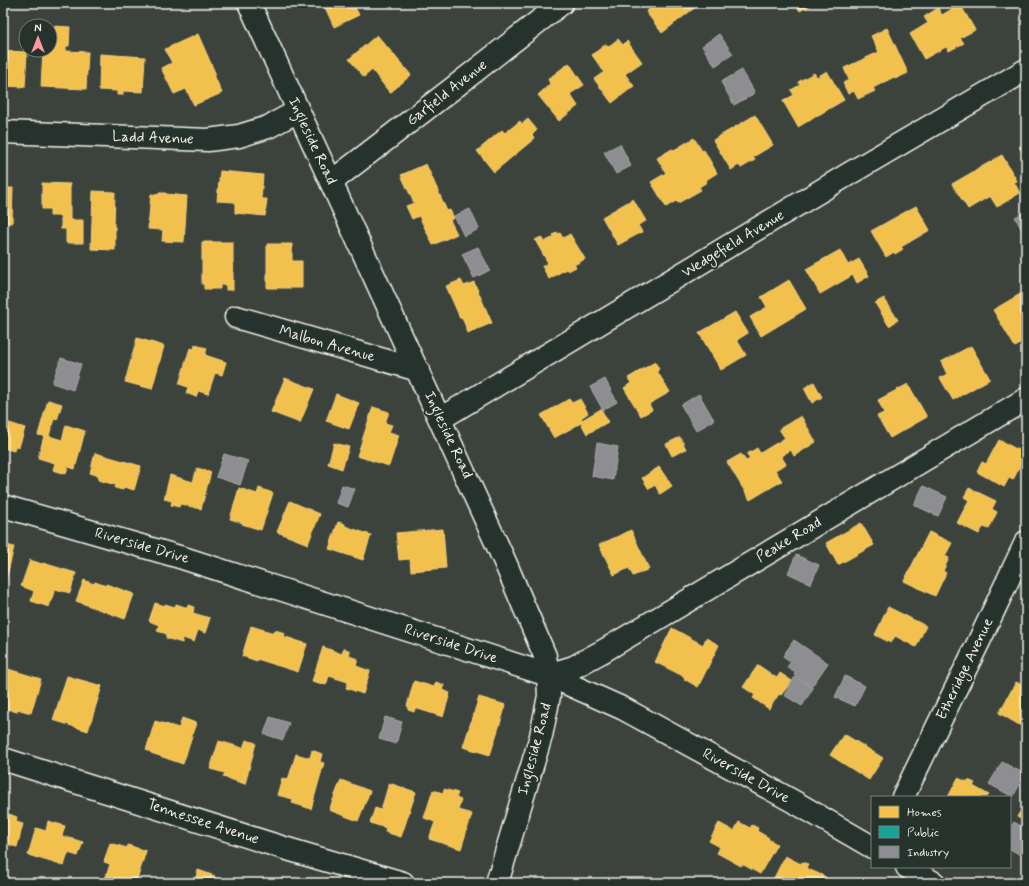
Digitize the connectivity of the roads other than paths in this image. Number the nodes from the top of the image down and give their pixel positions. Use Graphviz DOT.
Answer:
graph roads {
  1 [pos="248,3"];
  2 [pos="562,3"];
  3 [pos="1026,70"];
  4 [pos="298,111"];
  5 [pos="3,132"];
  6 [pos="331,182"];
  7 [pos="236,317"];
  8 [pos="418,370"];
  9 [pos="1026,399"];
  10 [pos="440,419"];
  11 [pos="3,506"];
  12 [pos="1026,542"];
  13 [pos="548,675"];
  14 [pos="3,758"];
  15 [pos="903,796"];
  16 [pos="871,846"];
  17 [pos="909,868"];
  18 [pos="403,883"];
  19 [pos="497,883"];
  20 [pos="934,883"];
  1 -- 4 [label="street, Ingleside Road"];
  2 -- 6 [label="street, Garfield Avenue"];
  3 -- 10 [label="street, Wedgefield Avenue"];
  4 -- 5 [label="street, Ladd Avenue"];
  4 -- 6 [label="street, Ingleside Road"];
  6 -- 8 [label="street, Ingleside Road"];
  7 -- 8 [label="street, Malbon Avenue"];
  8 -- 10 [label="street, Ingleside Road"];
  9 -- 13 [label="street, Peake Road"];
  10 -- 13 [label="street, Ingleside Road"];
  11 -- 13 [label="street, Riverside Drive"];
  12 -- 15 [label="street, Etheridge Avenue"];
  13 -- 16 [label="street, Riverside Drive"];
  13 -- 19 [label="street, Ingleside Road"];
  14 -- 18 [label="street, Tennessee Avenue"];
  17 -- 20 [label="street"];
}
